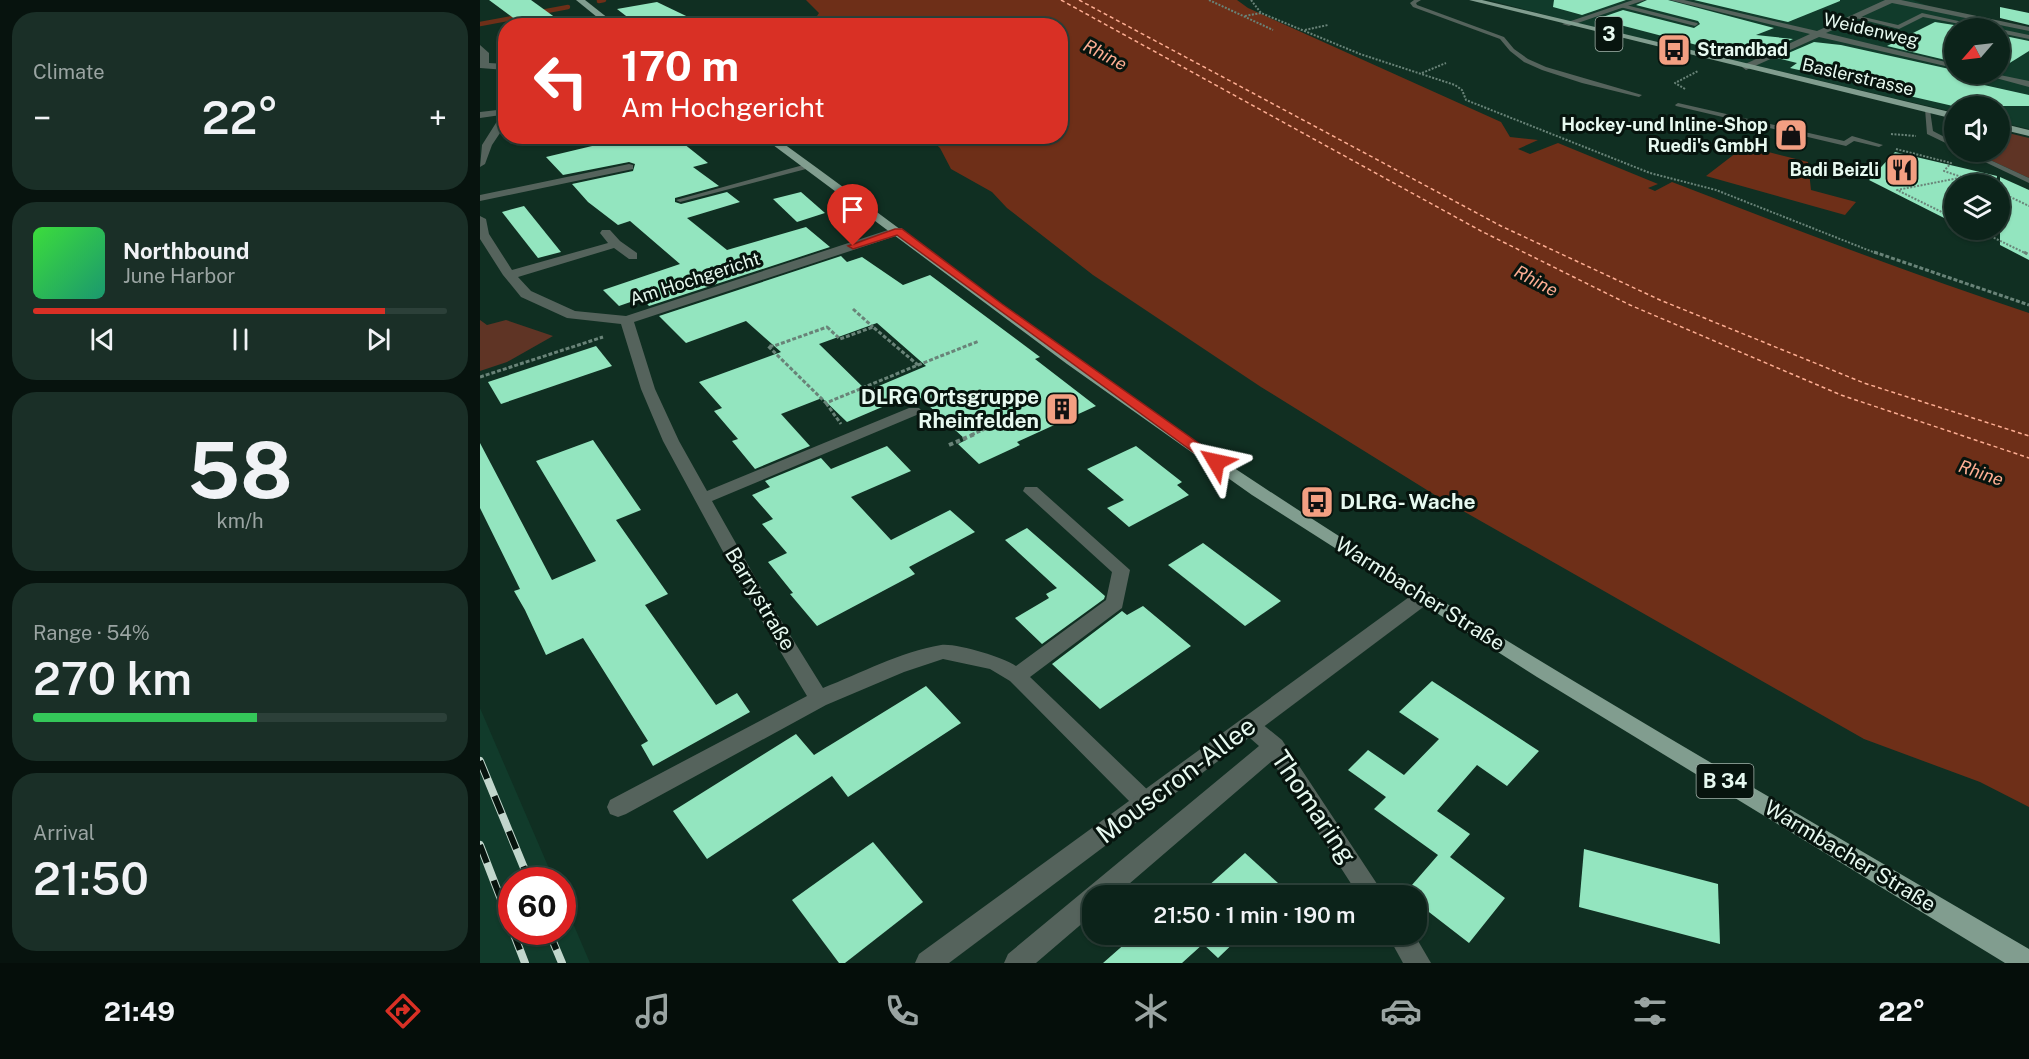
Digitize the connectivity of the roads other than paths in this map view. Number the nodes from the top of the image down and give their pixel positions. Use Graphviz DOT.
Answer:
graph roads {
  1 [pos="1418,0"];
  2 [pos="1641,0"];
  3 [pos="1674,0"];
  4 [pos="1890,0"];
  5 [pos="1481,1"];
  6 [pos="583,3"];
  7 [pos="1622,6"];
  8 [pos="1855,17"];
  9 [pos="603,18"];
  10 [pos="1944,19"];
  11 [pos="1566,24"];
  12 [pos="1695,24"];
  13 [pos="2029,29"];
  14 [pos="2010,33"];
  15 [pos="1818,35"];
  16 [pos="2029,37"];
  17 [pos="480,48"];
  18 [pos="1944,64"];
  19 [pos="482,65"];
  20 [pos="498,66"];
  21 [pos="1746,67"];
  22 [pos="2010,80"];
  23 [pos="2029,84"];
  24 [pos="1639,95"];
  25 [pos="1678,105"];
  26 [pos="1927,110"];
  27 [pos="498,114"];
  28 [pos="1944,114"];
  29 [pos="480,115"];
  30 [pos="498,127"];
  31 [pos="2010,128"];
  32 [pos="2029,133"];
  33 [pos="1944,140"];
  34 [pos="777,144"];
  35 [pos="1879,145"];
  36 [pos="1989,162"];
  37 [pos="480,164"];
  38 [pos="807,166"];
  39 [pos="629,167"];
  40 [pos="2029,181"];
  41 [pos="480,198"];
  42 [pos="680,200"];
  43 [pos="480,219"];
  44 [pos="898,231"];
  45 [pos="606,233"];
  46 [pos="616,244"];
  47 [pos="633,256"];
  48 [pos="510,275"];
  49 [pos="629,325"];
  50 [pos="914,411"];
  51 [pos="1031,491"];
  52 [pos="702,499"];
  53 [pos="1423,597"];
  54 [pos="1017,676"];
  55 [pos="819,699"];
  56 [pos="1249,725"];
  57 [pos="1274,746"];
  58 [pos="1146,803"];
  59 [pos="618,807"];
  60 [pos="1110,885"];
  61 [pos="1366,885"];
  62 [pos="1082,908"];
  63 [pos="1406,945"];
  64 [pos="928,963"];
  65 [pos="1017,963"];
  66 [pos="1418,963"];
  67 [pos="2028,963"];
  1 -- 24 [label="lane"];
  2 -- 7 [label="street"];
  3 -- 15 [label="street, Weidenweg"];
  4 -- 8 [label="street"];
  4 -- 13 [label="street"];
  5 -- 11 [label="main road, Baslerstrasse / 3"];
  6 -- 9 [label="main road"];
  7 -- 11 [label="street"];
  7 -- 12 [label="lane"];
  8 -- 10 [label="lane"];
  8 -- 15 [label="street"];
  11 -- 21 [label="main road, Baslerstrasse / 3"];
  14 -- 16 [label="lane"];
  15 -- 18 [label="street, Weidenweg"];
  15 -- 21 [label="street"];
  17 -- 19 [label="street"];
  19 -- 20 [label="street"];
  21 -- 26 [label="main road, Baslerstrasse / 3"];
  22 -- 23 [label="street"];
  25 -- 35 [label="lane"];
  26 -- 28 [label="main road, Baslerstrasse / 3"];
  26 -- 33 [label="lane"];
  27 -- 29 [label="street"];
  30 -- 37 [label="street"];
  31 -- 32 [label="main road"];
  34 -- 38 [label="main road, Warmbacher Straße / B 34"];
  36 -- 40 [label="lane"];
  38 -- 42 [label="lane"];
  38 -- 44 [label="main road, Warmbacher Straße / B 34"];
  39 -- 41 [label="street"];
  43 -- 48 [label="street, Am Hochgericht"];
  44 -- 49 [label="street, Am Hochgericht"];
  44 -- 53 [label="main road, Warmbacher Straße / B 34"];
  45 -- 46 [label="street, Am Hochgericht"];
  46 -- 47 [label="street, Am Hochgericht"];
  46 -- 48 [label="street"];
  48 -- 49 [label="street, Am Hochgericht"];
  49 -- 52 [label="street, Barrystraße"];
  50 -- 52 [label="street"];
  51 -- 54 [label="street"];
  52 -- 55 [label="street, Barrystraße"];
  53 -- 56 [label="street, Mouscron-Allee"];
  53 -- 67 [label="main road, Warmbacher Straße / B 34"];
  54 -- 55 [label="street"];
  54 -- 58 [label="street"];
  55 -- 59 [label="street"];
  56 -- 57 [label="street, Thomaring"];
  56 -- 58 [label="street, Mouscron-Allee"];
  57 -- 60 [label="street, Mouscron-Allee"];
  57 -- 61 [label="street, Thomaring"];
  58 -- 64 [label="street, Mouscron-Allee"];
  62 -- 65 [label="street"];
  63 -- 66 [label="street"];
}
